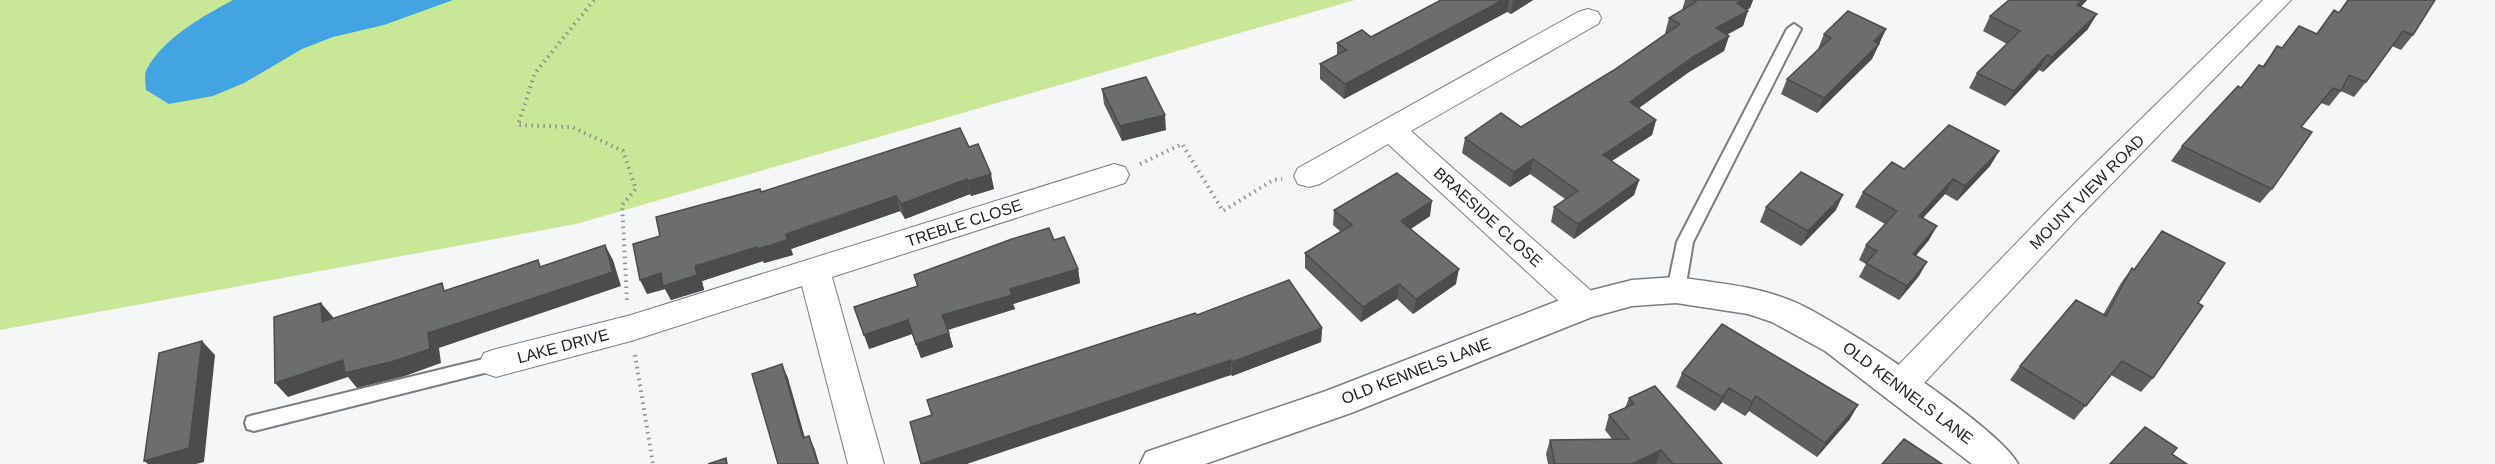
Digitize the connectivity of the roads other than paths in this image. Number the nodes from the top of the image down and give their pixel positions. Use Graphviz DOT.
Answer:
graph roads {
  1 [pos="2278,0"];
  2 [pos="1588,18"];
  3 [pos="1794,29"];
  4 [pos="1391,130"];
  5 [pos="1114,175"];
  6 [pos="1309,176"];
  7 [pos="814,271"];
  8 [pos="1676,290"];
  9 [pos="1585,305"];
  10 [pos="631,328"];
  11 [pos="496,363"];
  12 [pos="1899,387"];
  13 [pos="254,423"];
  14 [pos="866,464"];
  15 [pos="1159,464"];
  16 [pos="1999,464"];
  1 -- 12 [label="street, MOUNT VIEW ROAD"];
  2 -- 4 [label="street"];
  3 -- 8 [label="lane"];
  4 -- 6 [label="street"];
  4 -- 9 [label="street, BRAESIDE CLOSE"];
  5 -- 7 [label="street, TREBLE CLOSE"];
  7 -- 10 [label="street, TREBLE CLOSE"];
  7 -- 14 [label="street"];
  8 -- 9 [label="street, OLD KENNELS LANE"];
  8 -- 12 [label="street, OLD KENNELS LANE"];
  9 -- 15 [label="street, OLD KENNELS LANE"];
  10 -- 11 [label="street, LAKE DRIVE"];
  11 -- 13 [label="lane"];
  12 -- 16 [label="street, OLD KENNELS LANE"];
}
